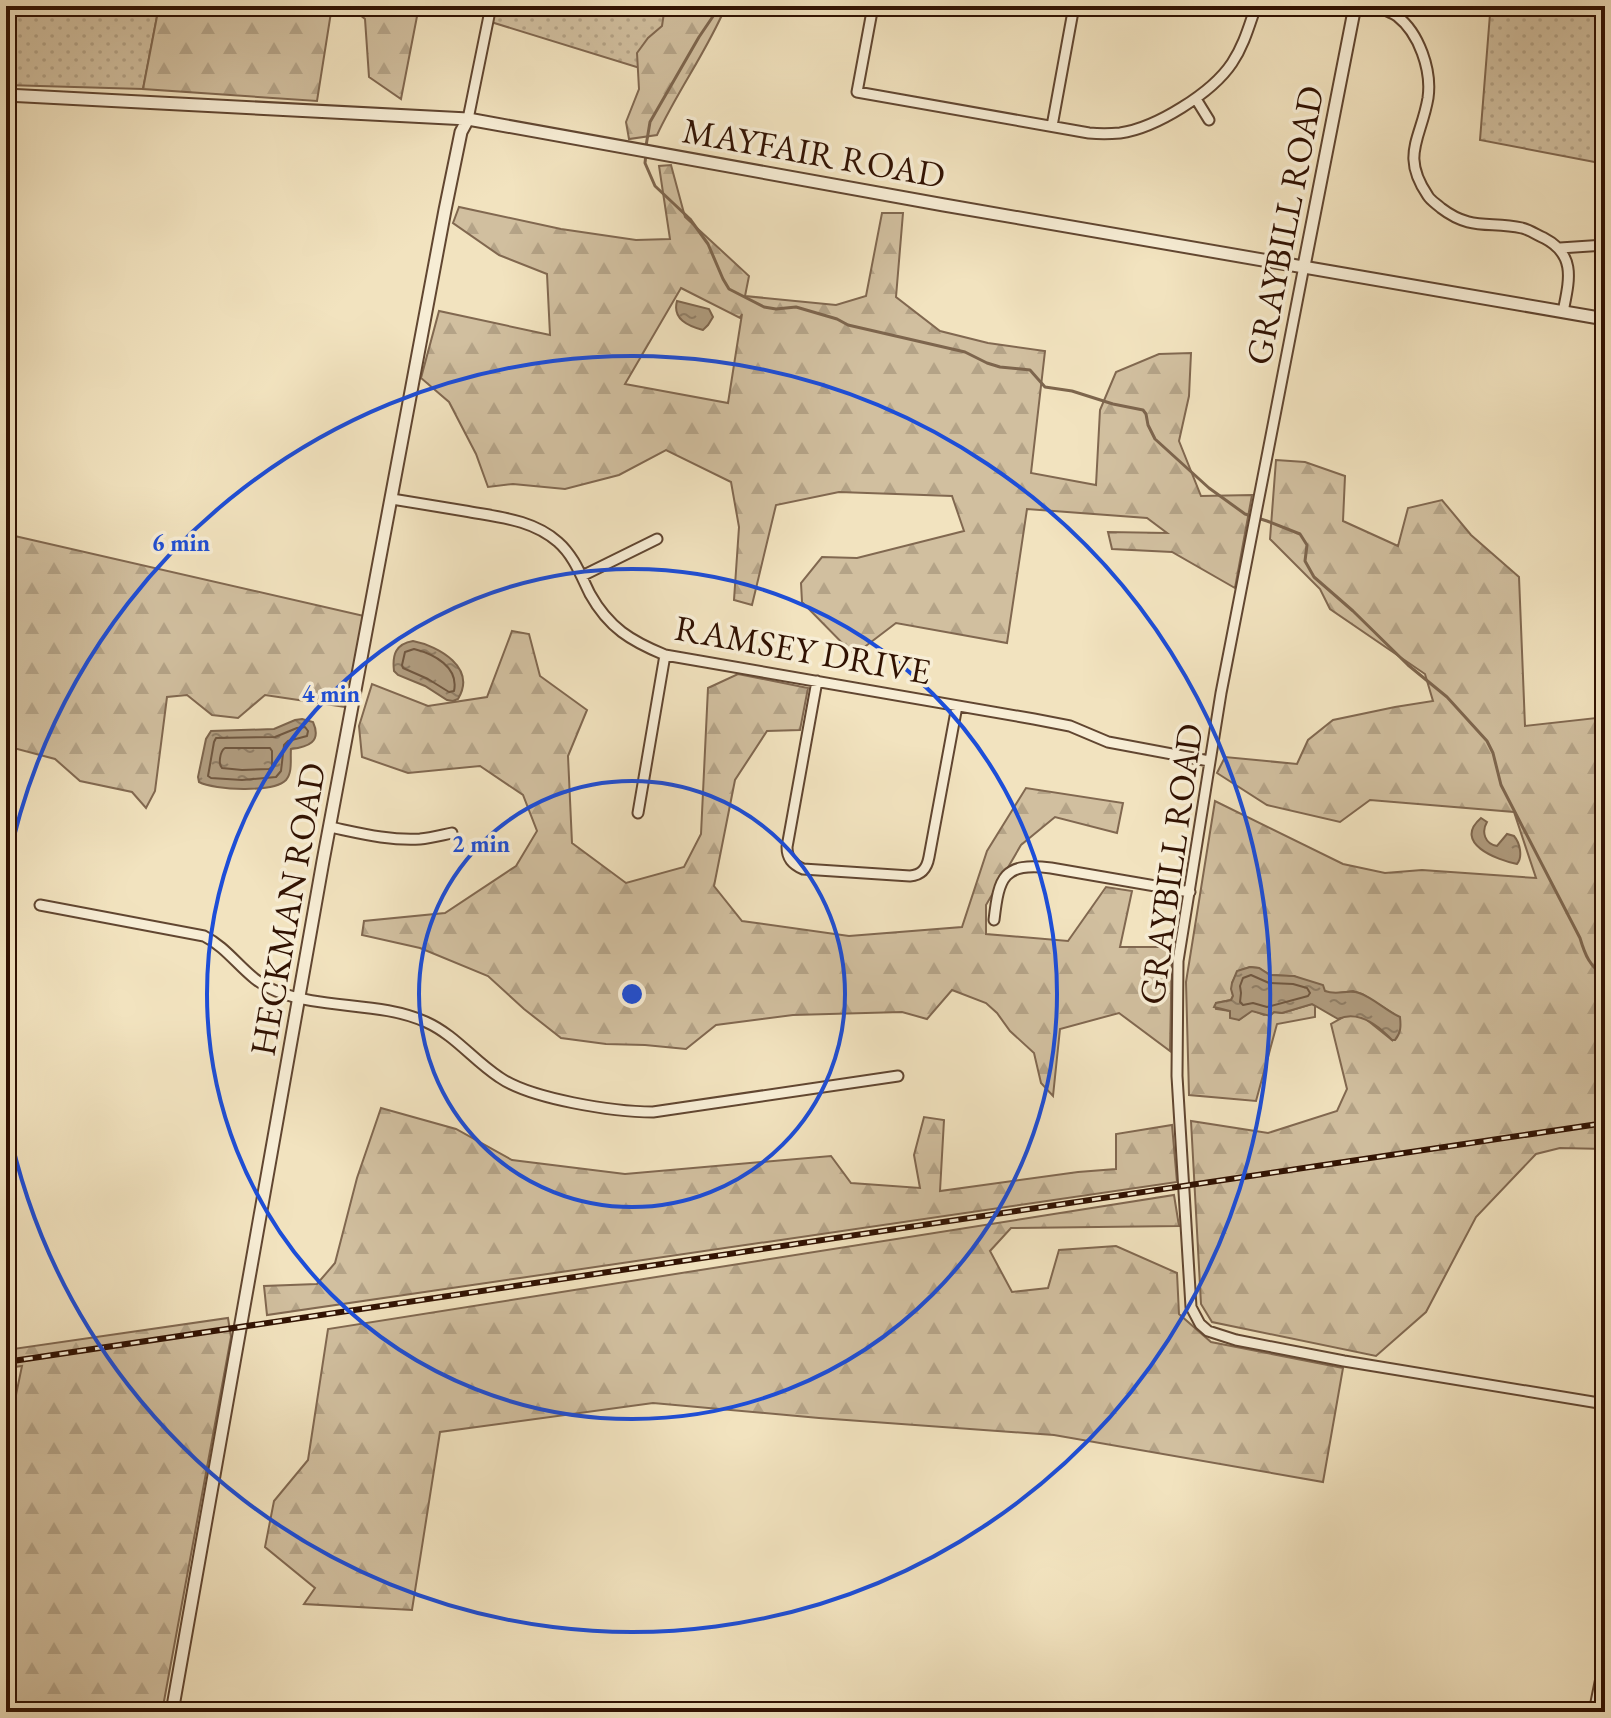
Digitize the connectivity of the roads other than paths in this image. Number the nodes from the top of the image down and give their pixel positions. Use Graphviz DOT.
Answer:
graph roads {
  1 [pos="491,6"];
  2 [pos="873,6"];
  3 [pos="1074,6"];
  4 [pos="1256,6"];
  5 [pos="1355,6"];
  6 [pos="1375,6"];
  7 [pos="6,95"];
  8 [pos="1196,99"];
  9 [pos="468,119"];
  10 [pos="1209,120"];
  11 [pos="1052,126"];
  12 [pos="1605,245"];
  13 [pos="1560,248"];
  14 [pos="1304,266"];
  15 [pos="1563,312"];
  16 [pos="1605,319"];
  17 [pos="392,499"];
  18 [pos="657,539"];
  19 [pos="582,576"];
  20 [pos="665,655"];
  21 [pos="817,681"];
  22 [pos="957,706"];
  23 [pos="1209,761"];
  24 [pos="638,813"];
  25 [pos="330,827"];
  26 [pos="452,833"];
  27 [pos="1190,892"];
  28 [pos="40,905"];
  29 [pos="994,920"];
  30 [pos="299,998"];
  31 [pos="898,1076"];
  32 [pos="1605,1404"];
  33 [pos="1605,1658"];
  34 [pos="172,1712"];
  35 [pos="1594,1712"];
  1 -- 9 [label="street"];
  2 -- 11 [label="street"];
  3 -- 11 [label="street"];
  4 -- 8 [label="street"];
  5 -- 14 [label="street, GRAYBILL ROAD"];
  6 -- 13 [label="street"];
  7 -- 9 [label="street, MAYFAIR ROAD"];
  8 -- 10 [label="street"];
  8 -- 11 [label="street"];
  9 -- 14 [label="street, MAYFAIR ROAD"];
  9 -- 17 [label="street, HECKMAN ROAD"];
  12 -- 13 [label="street"];
  13 -- 15 [label="street"];
  14 -- 15 [label="street, MAYFAIR ROAD"];
  14 -- 23 [label="street, GRAYBILL ROAD"];
  15 -- 16 [label="street, MAYFAIR ROAD"];
  17 -- 19 [label="street, RAMSEY DRIVE"];
  17 -- 25 [label="street, HECKMAN ROAD"];
  18 -- 19 [label="street"];
  19 -- 20 [label="street, RAMSEY DRIVE"];
  20 -- 21 [label="street, RAMSEY DRIVE"];
  20 -- 24 [label="street"];
  21 -- 22 [label="street, RAMSEY DRIVE"];
  21 -- 22 [label="street"];
  22 -- 23 [label="street, RAMSEY DRIVE"];
  23 -- 27 [label="street, GRAYBILL ROAD"];
  25 -- 26 [label="street"];
  25 -- 30 [label="street, HECKMAN ROAD"];
  27 -- 29 [label="street"];
  27 -- 32 [label="street, GRAYBILL ROAD"];
  28 -- 30 [label="street"];
  30 -- 31 [label="street"];
  30 -- 34 [label="street, HECKMAN ROAD"];
  33 -- 35 [label="street"];
}
